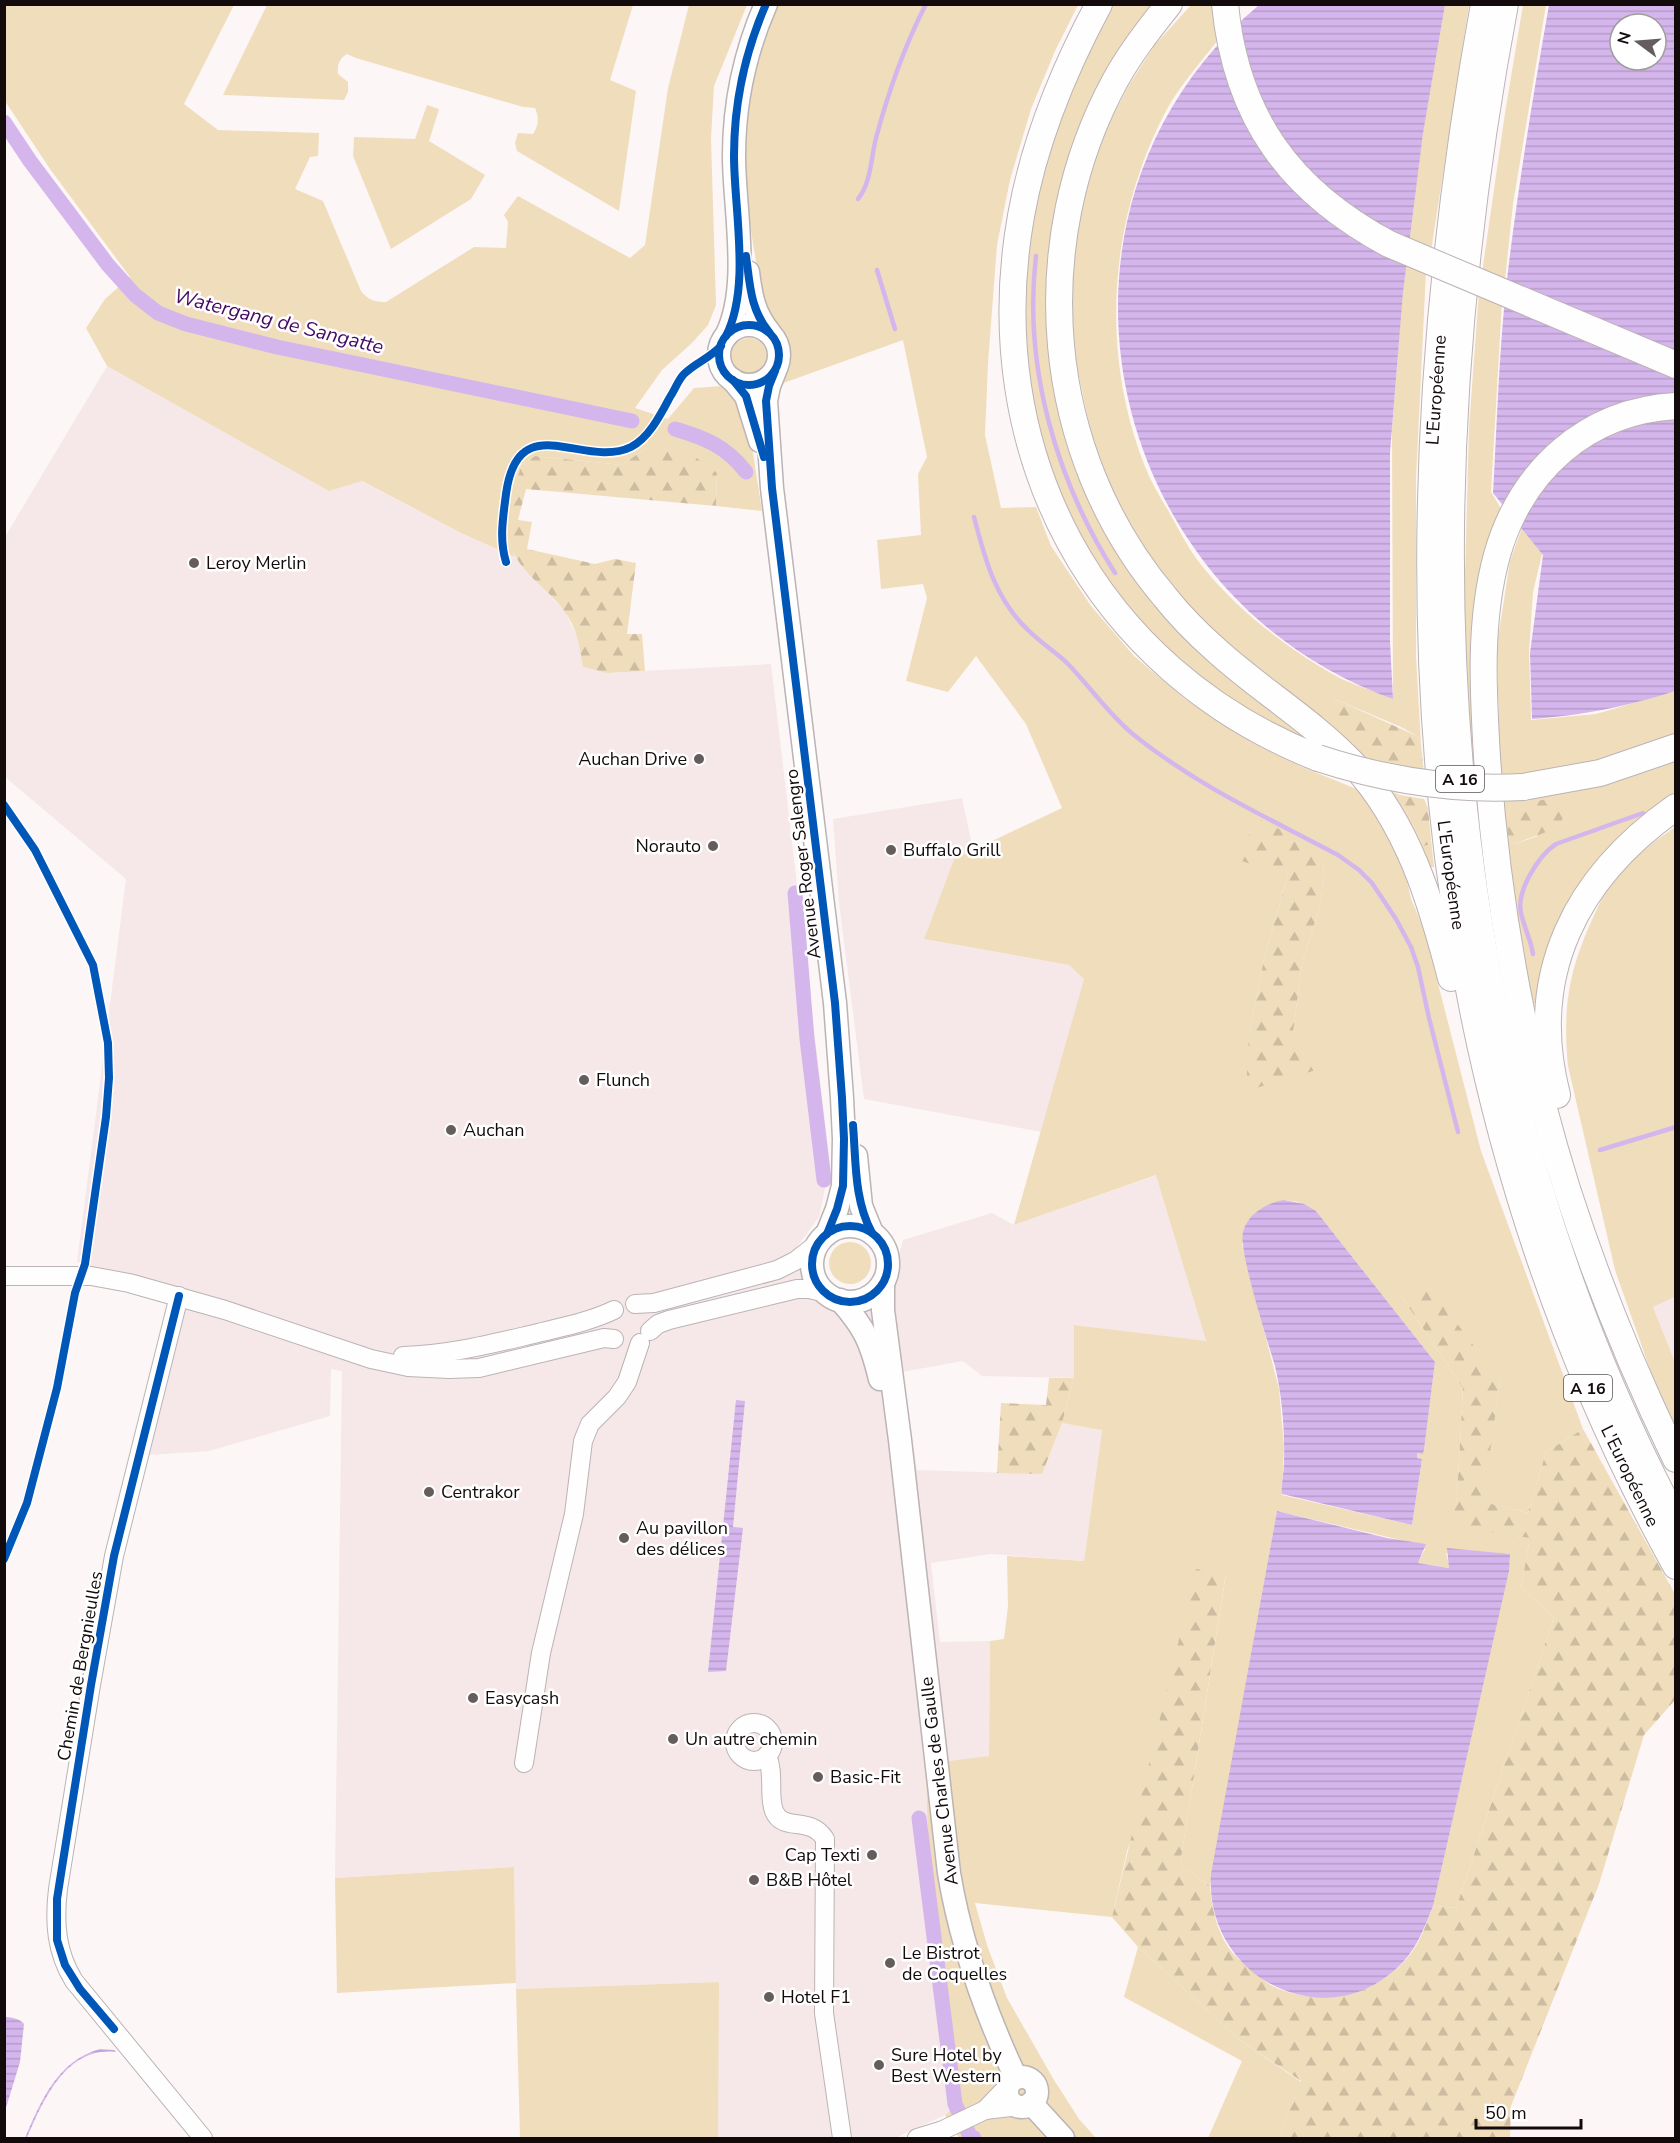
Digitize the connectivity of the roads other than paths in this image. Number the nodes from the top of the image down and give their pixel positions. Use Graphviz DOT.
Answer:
graph roads {
  1 [pos="766,4"];
  2 [pos="1099,4"];
  3 [pos="1169,4"];
  4 [pos="1225,4"];
  5 [pos="1484,4"];
  6 [pos="1505,4"];
  7 [pos="738,212"];
  8 [pos="770,333"];
  9 [pos="726,336"];
  10 [pos="1676,365"];
  11 [pos="775,371"];
  12 [pos="733,380"];
  13 [pos="1676,406"];
  14 [pos="772,488"];
  15 [pos="1676,747"];
  16 [pos="1676,807"];
  17 [pos="835,1003"];
  18 [pos="1520,1201"];
  19 [pos="872,1233"];
  20 [pos="822,1238"];
  21 [pos="4,1276"];
  22 [pos="883,1282"];
  23 [pos="179,1296"];
  24 [pos="833,1297"];
  25 [pos="635,1304"];
  26 [pos="614,1310"];
  27 [pos="645,1337"];
  28 [pos="617,1341"];
  29 [pos="339,1349"];
  30 [pos="622,1390"];
  31 [pos="1671,1450"];
  32 [pos="903,1474"];
  33 [pos="1676,1522"];
  34 [pos="1676,1566"];
  35 [pos="767,1755"];
  36 [pos="524,1763"];
  37 [pos="1012,2082"];
  38 [pos="1025,2105"];
  39 [pos="979,2113"];
  40 [pos="203,2139"];
  41 [pos="842,2139"];
  42 [pos="916,2139"];
  43 [pos="1063,2139"];
  1 -- 7 [label="main road"];
  2 -- 15 [label="highway, bridge"];
  3 -- 18 [label="highway"];
  4 -- 10 [label="highway, bridge"];
  5 -- 18 [label="highway, L'Européenne / A 16"];
  6 -- 33 [label="highway, L'Européenne / A 16"];
  7 -- 8 [label="main road"];
  7 -- 9 [label="main road"];
  8 -- 9 [label="main road"];
  8 -- 11 [label="main road"];
  9 -- 12 [label="main road"];
  11 -- 12 [label="main road"];
  11 -- 14 [label="main road, Avenue Roger Salengro"];
  12 -- 14 [label="main road, Avenue Roger Salengro"];
  13 -- 31 [label="highway"];
  14 -- 17 [label="main road, Avenue Roger Salengro"];
  16 -- 31 [label="highway"];
  17 -- 19 [label="main road, Avenue Roger Salengro"];
  17 -- 20 [label="main road, Avenue Roger Salengro"];
  18 -- 34 [label="highway, L'Européenne / A 16"];
  19 -- 20 [label="main road"];
  19 -- 22 [label="main road"];
  20 -- 24 [label="main road"];
  20 -- 25 [label="street"];
  21 -- 23 [label="street"];
  22 -- 24 [label="main road"];
  22 -- 32 [label="main road, Avenue Charles de Gaulle"];
  23 -- 29 [label="street"];
  23 -- 40 [label="street, Chemin de Bergnieulles"];
  24 -- 27 [label="street"];
  24 -- 32 [label="main road, Avenue Charles de Gaulle"];
  25 -- 26 [label="street"];
  25 -- 27 [label="street"];
  26 -- 28 [label="street"];
  26 -- 29 [label="street"];
  27 -- 28 [label="street"];
  27 -- 30 [label="street"];
  28 -- 29 [label="street"];
  28 -- 30 [label="street"];
  30 -- 36 [label="street"];
  32 -- 37 [label="main road, Avenue Charles de Gaulle"];
  35 -- 41 [label="street"];
  37 -- 38 [label="main road, Avenue Charles de Gaulle"];
  37 -- 39 [label="street"];
  38 -- 39 [label="street"];
  38 -- 43 [label="main road"];
  39 -- 42 [label="street"];
}
